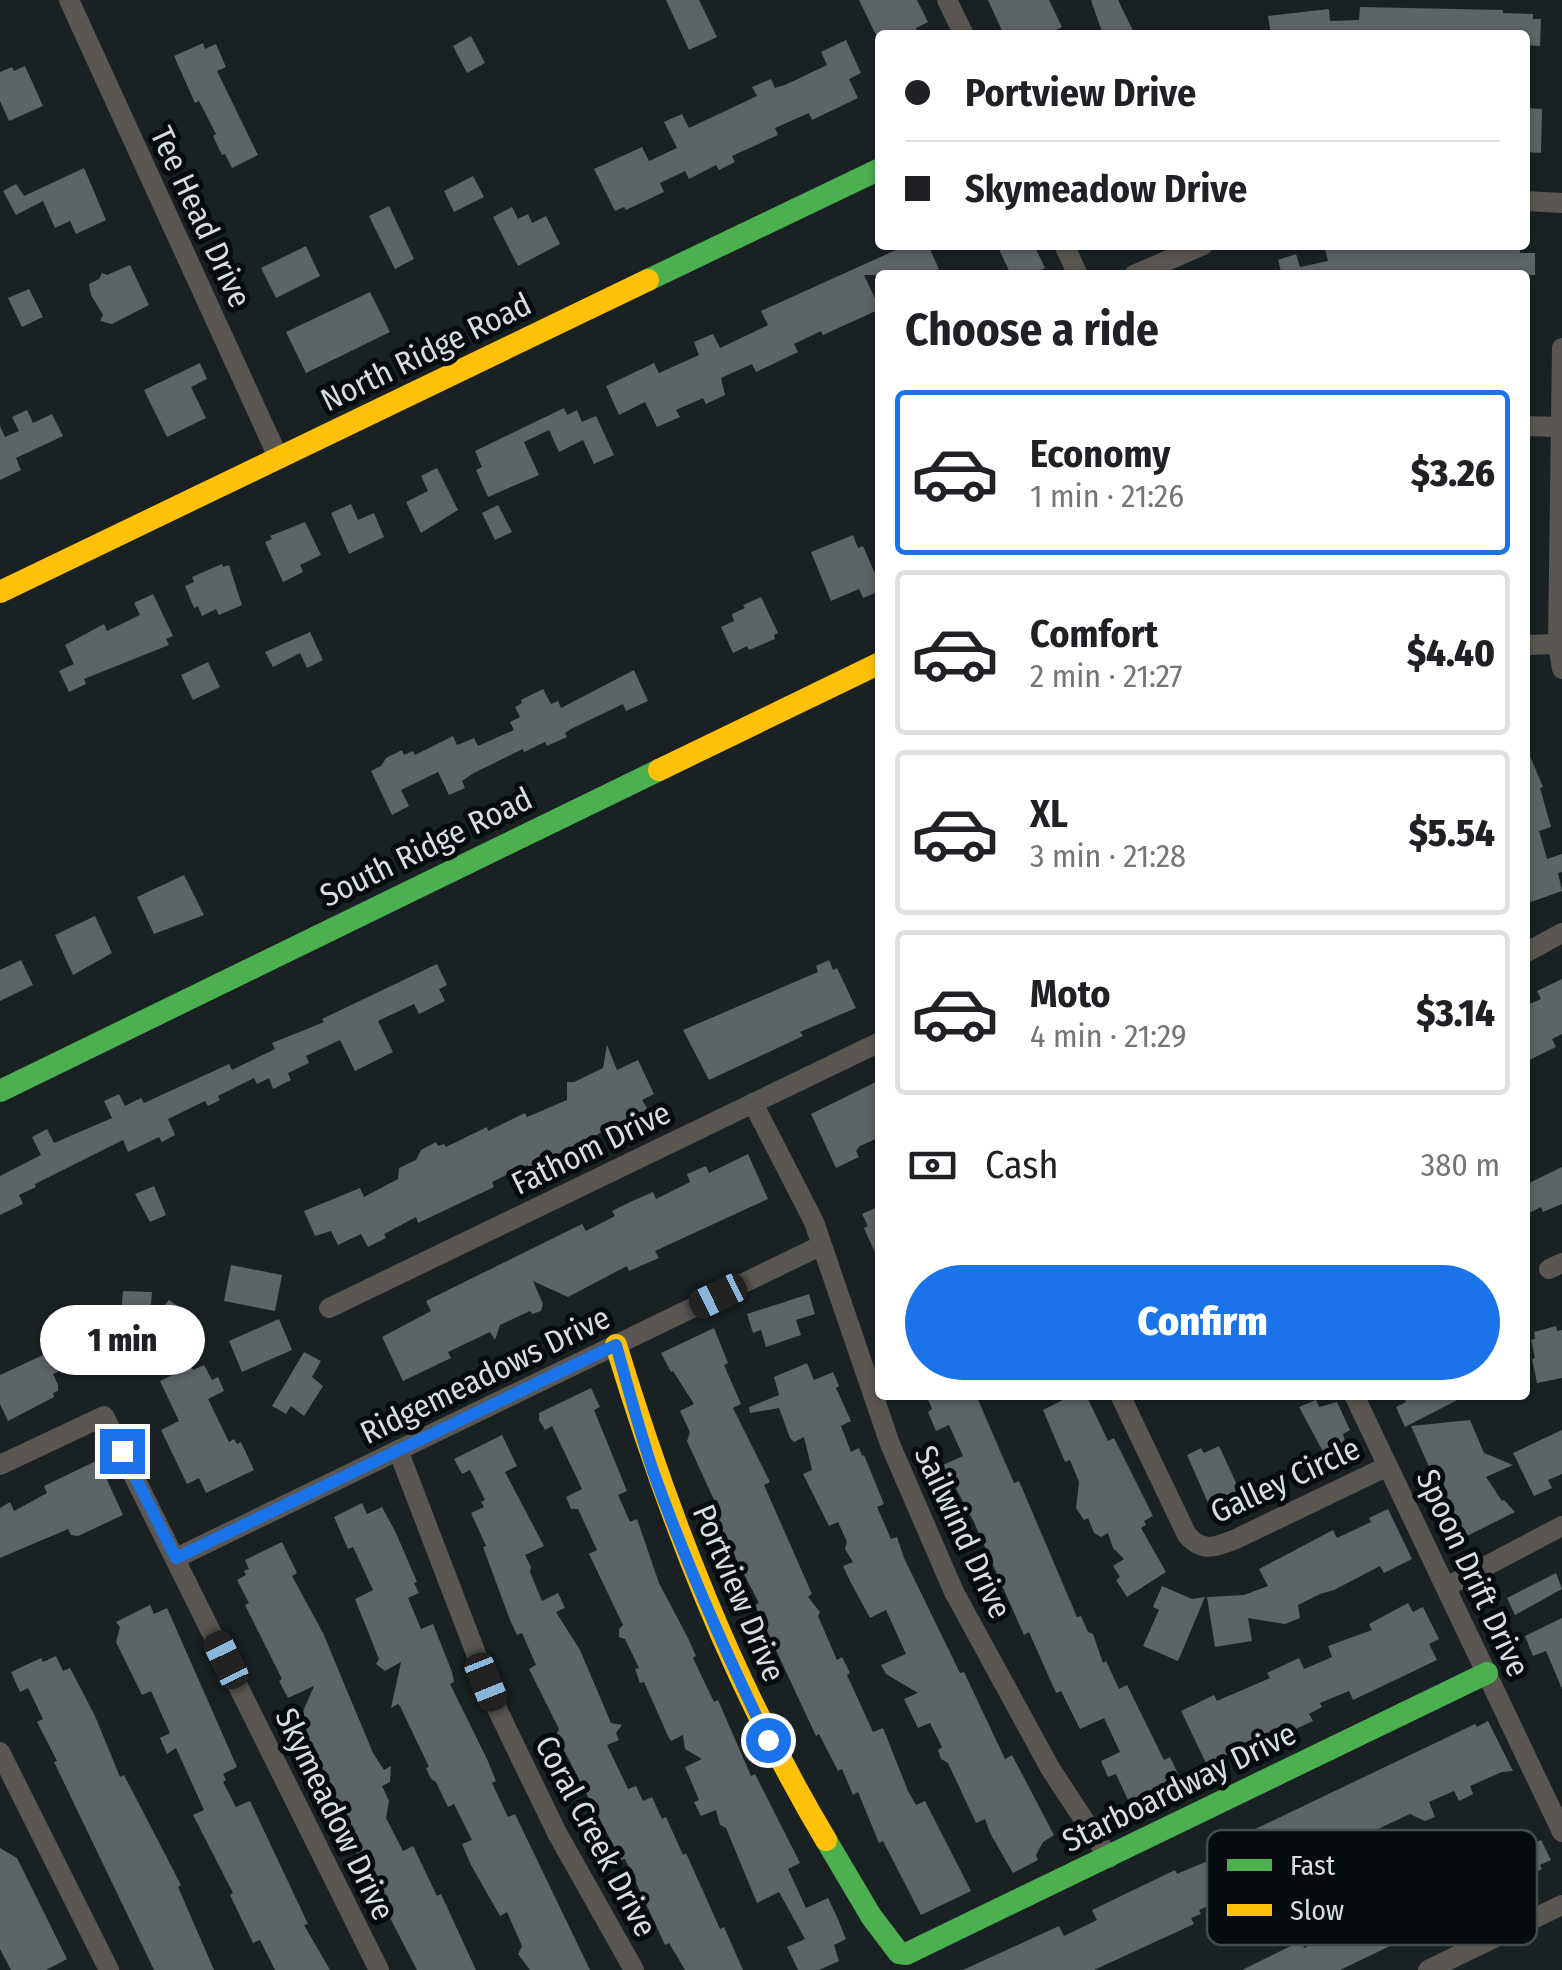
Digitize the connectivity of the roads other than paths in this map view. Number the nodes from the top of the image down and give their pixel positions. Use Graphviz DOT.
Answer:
graph roads {
  1 [pos="69,0"];
  2 [pos="947,0"];
  3 [pos="962,30"];
  4 [pos="875,171"];
  5 [pos="1530,200"];
  6 [pos="1562,203"];
  7 [pos="1192,250"];
  8 [pos="1146,270"];
  9 [pos="1562,348"];
  10 [pos="1530,426"];
  11 [pos="1560,427"];
  12 [pos="280,459"];
  13 [pos="0,592"];
  14 [pos="1558,644"];
  15 [pos="1530,645"];
  16 [pos="875,664"];
  17 [pos="1562,669"];
  18 [pos="1562,933"];
  19 [pos="1530,950"];
  20 [pos="875,1044"];
  21 [pos="0,1090"];
  22 [pos="753,1103"];
  23 [pos="820,1246"];
  24 [pos="329,1308"];
  25 [pos="616,1345"];
  26 [pos="1122,1400"];
  27 [pos="1356,1400"];
  28 [pos="398,1450"];
  29 [pos="0,1465"];
  30 [pos="1388,1466"];
  31 [pos="1562,1526"];
  32 [pos="176,1558"];
  33 [pos="1446,1587"];
  34 [pos="1487,1673"];
  35 [pos="0,1752"];
  36 [pos="1562,1832"];
  37 [pos="1109,1858"];
  38 [pos="1562,1906"];
  39 [pos="1537,1918"];
  40 [pos="1480,1945"];
  41 [pos="899,1953"];
  42 [pos="109,1970"];
  43 [pos="379,1970"];
  44 [pos="634,1970"];
  45 [pos="1428,1970"];
  1 -- 12 [label="street, Tee Head Drive"];
  2 -- 3 [label="street"];
  4 -- 12 [label="street, North Ridge Road"];
  5 -- 6 [label="street"];
  7 -- 8 [label="street"];
  9 -- 11 [label="street"];
  10 -- 11 [label="street"];
  11 -- 14 [label="street"];
  12 -- 13 [label="street, North Ridge Road"];
  14 -- 15 [label="street"];
  14 -- 17 [label="street"];
  16 -- 21 [label="street, South Ridge Road"];
  18 -- 19 [label="street"];
  20 -- 22 [label="street, Fathom Drive"];
  22 -- 23 [label="street, Sailwind Drive"];
  22 -- 24 [label="street, Fathom Drive"];
  23 -- 25 [label="street, Ridgemeadows Drive"];
  23 -- 37 [label="street, Sailwind Drive"];
  25 -- 28 [label="street, Ridgemeadows Drive"];
  25 -- 41 [label="street, Portview Drive"];
  26 -- 30 [label="street, Galley Circle"];
  27 -- 30 [label="street, Spoon Drift Drive"];
  28 -- 32 [label="street, Ridgemeadows Drive"];
  28 -- 44 [label="street, Coral Creek Drive"];
  29 -- 32 [label="street, Skymeadow Drive"];
  30 -- 33 [label="street, Spoon Drift Drive"];
  31 -- 33 [label="street"];
  32 -- 43 [label="street, Skymeadow Drive"];
  33 -- 34 [label="street, Spoon Drift Drive"];
  34 -- 36 [label="street, Spoon Drift Drive"];
  34 -- 37 [label="street, Starboardway Drive"];
  35 -- 42 [label="street"];
  37 -- 41 [label="street, Starboardway Drive"];
  38 -- 39 [label="street"];
  40 -- 45 [label="street"];
}
